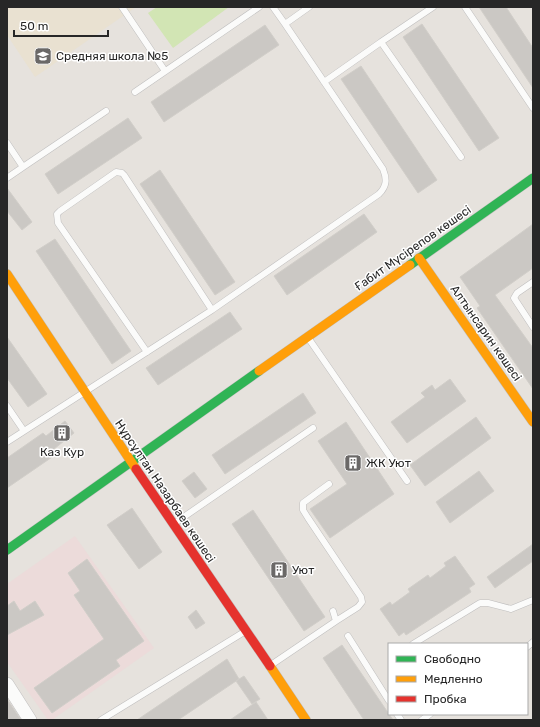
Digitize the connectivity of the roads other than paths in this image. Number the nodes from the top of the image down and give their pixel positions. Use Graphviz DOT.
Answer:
graph roads {
  1 [pos="122,7"];
  2 [pos="258,7"];
  3 [pos="273,7"];
  4 [pos="309,7"];
  5 [pos="433,7"];
  6 [pos="465,7"];
  7 [pos="285,24"];
  8 [pos="382,42"];
  9 [pos="165,71"];
  10 [pos="324,82"];
  11 [pos="135,92"];
  12 [pos="533,108"];
  13 [pos="106,112"];
  14 [pos="7,143"];
  15 [pos="461,157"];
  16 [pos="23,168"];
  17 [pos="7,178"];
  18 [pos="533,178"];
  19 [pos="419,258"];
  20 [pos="7,274"];
  21 [pos="533,282"];
  22 [pos="212,310"];
  23 [pos="533,327"];
  24 [pos="308,337"];
  25 [pos="147,352"];
  26 [pos="85,393"];
  27 [pos="7,406"];
  28 [pos="533,422"];
  29 [pos="312,428"];
  30 [pos="24,431"];
  31 [pos="7,442"];
  32 [pos="131,461"];
  33 [pos="408,481"];
  34 [pos="329,484"];
  35 [pos="174,524"];
  36 [pos="7,550"];
  37 [pos="533,600"];
  38 [pos="333,610"];
  39 [pos="336,621"];
  40 [pos="246,631"];
  41 [pos="348,636"];
  42 [pos="415,643"];
  43 [pos="269,666"];
  44 [pos="7,684"];
  45 [pos="388,699"];
  46 [pos="30,720"];
  47 [pos="101,720"];
  48 [pos="306,720"];
  1 -- 9 [label="lane"];
  2 -- 9 [label="lane"];
  3 -- 7 [label="lane"];
  4 -- 7 [label="lane"];
  5 -- 8 [label="lane"];
  6 -- 12 [label="lane"];
  7 -- 10 [label="lane"];
  8 -- 10 [label="lane"];
  8 -- 15 [label="lane"];
  9 -- 11 [label="lane"];
  10 -- 22 [label="lane"];
  13 -- 16 [label="lane"];
  14 -- 16 [label="lane"];
  16 -- 17 [label="lane"];
  18 -- 19 [label="main road, Ғабит Мүсірепов көшесі"];
  19 -- 24 [label="main road, Ғабит Мүсірепов көшесі"];
  19 -- 28 [label="main road, Алтынсарин көшесі"];
  20 -- 26 [label="main road, Нұрсұлтан Назарбаев көшесі"];
  21 -- 23 [label="lane"];
  22 -- 25 [label="lane"];
  22 -- 25 [label="lane"];
  24 -- 32 [label="main road, Ғабит Мүсірепов көшесі"];
  24 -- 33 [label="lane"];
  25 -- 26 [label="lane"];
  26 -- 30 [label="lane"];
  26 -- 32 [label="main road, Нұрсұлтан Назарбаев көшесі"];
  27 -- 30 [label="lane"];
  29 -- 35 [label="lane"];
  30 -- 31 [label="lane"];
  32 -- 35 [label="main road, Нұрсұлтан Назарбаев көшесі"];
  32 -- 36 [label="main road"];
  34 -- 39 [label="lane"];
  35 -- 40 [label="main road, Нұрсұлтан Назарбаев көшесі"];
  37 -- 42 [label="lane"];
  38 -- 39 [label="lane"];
  39 -- 43 [label="lane"];
  40 -- 43 [label="main road, Нұрсұлтан Назарбаев көшесі"];
  40 -- 47 [label="lane"];
  41 -- 45 [label="lane"];
  43 -- 48 [label="main road, Нұрсұлтан Назарбаев көшесі"];
  44 -- 46 [label="street"];
}
